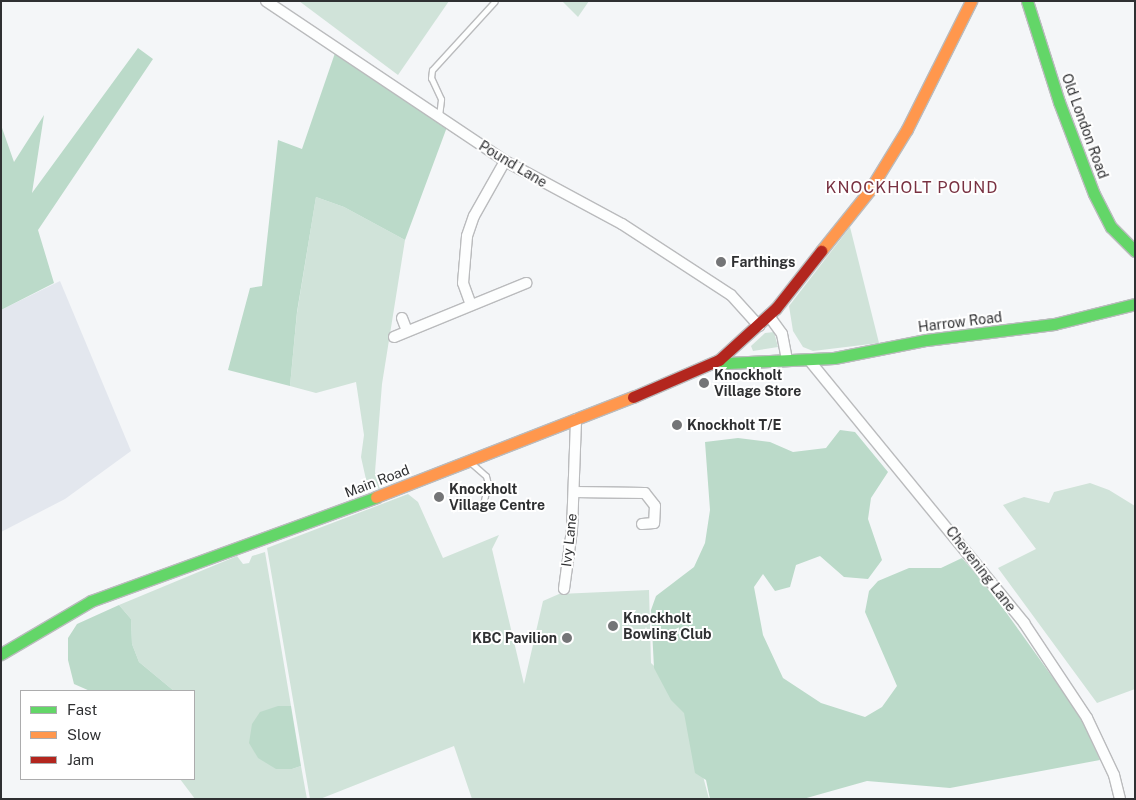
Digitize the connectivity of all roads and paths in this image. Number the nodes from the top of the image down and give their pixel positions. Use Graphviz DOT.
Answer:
graph roads {
  1 [pos="266,1"];
  2 [pos="495,1"];
  3 [pos="971,1"];
  4 [pos="1027,1"];
  5 [pos="439,117"];
  6 [pos="505,161"];
  7 [pos="1135,251"];
  8 [pos="521,287"];
  9 [pos="1135,304"];
  10 [pos="471,305"];
  11 [pos="769,316"];
  12 [pos="402,318"];
  13 [pos="759,326"];
  14 [pos="407,331"];
  15 [pos="394,337"];
  16 [pos="719,360"];
  17 [pos="787,360"];
  18 [pos="809,360"];
  19 [pos="576,419"];
  20 [pos="469,462"];
  21 [pos="574,492"];
  22 [pos="483,504"];
  23 [pos="642,524"];
  24 [pos="564,589"];
  25 [pos="1,653"];
  26 [pos="1120,799"];
  1 -- 5 [label="street, Pound Lane"];
  2 -- 5 [label="lane"];
  3 -- 11 [label="street, Main Road"];
  4 -- 7 [label="street, Old London Road"];
  5 -- 6 [label="street, Pound Lane"];
  6 -- 10 [label="street"];
  6 -- 13 [label="street, Pound Lane"];
  8 -- 10 [label="street"];
  9 -- 18 [label="street, Harrow Road"];
  10 -- 14 [label="street"];
  11 -- 13 [label="street, Main Road"];
  11 -- 17 [label="street"];
  12 -- 14 [label="street"];
  13 -- 16 [label="street, Main Road"];
  14 -- 15 [label="street"];
  16 -- 17 [label="street, Harrow Road"];
  16 -- 19 [label="street, Main Road"];
  17 -- 18 [label="street, Harrow Road"];
  18 -- 26 [label="street, Chevening Lane"];
  19 -- 20 [label="street, Main Road"];
  19 -- 21 [label="street, Ivy Lane"];
  20 -- 22 [label="lane"];
  20 -- 25 [label="street, Main Road"];
  21 -- 23 [label="street"];
  21 -- 24 [label="street, Ivy Lane"];
}
